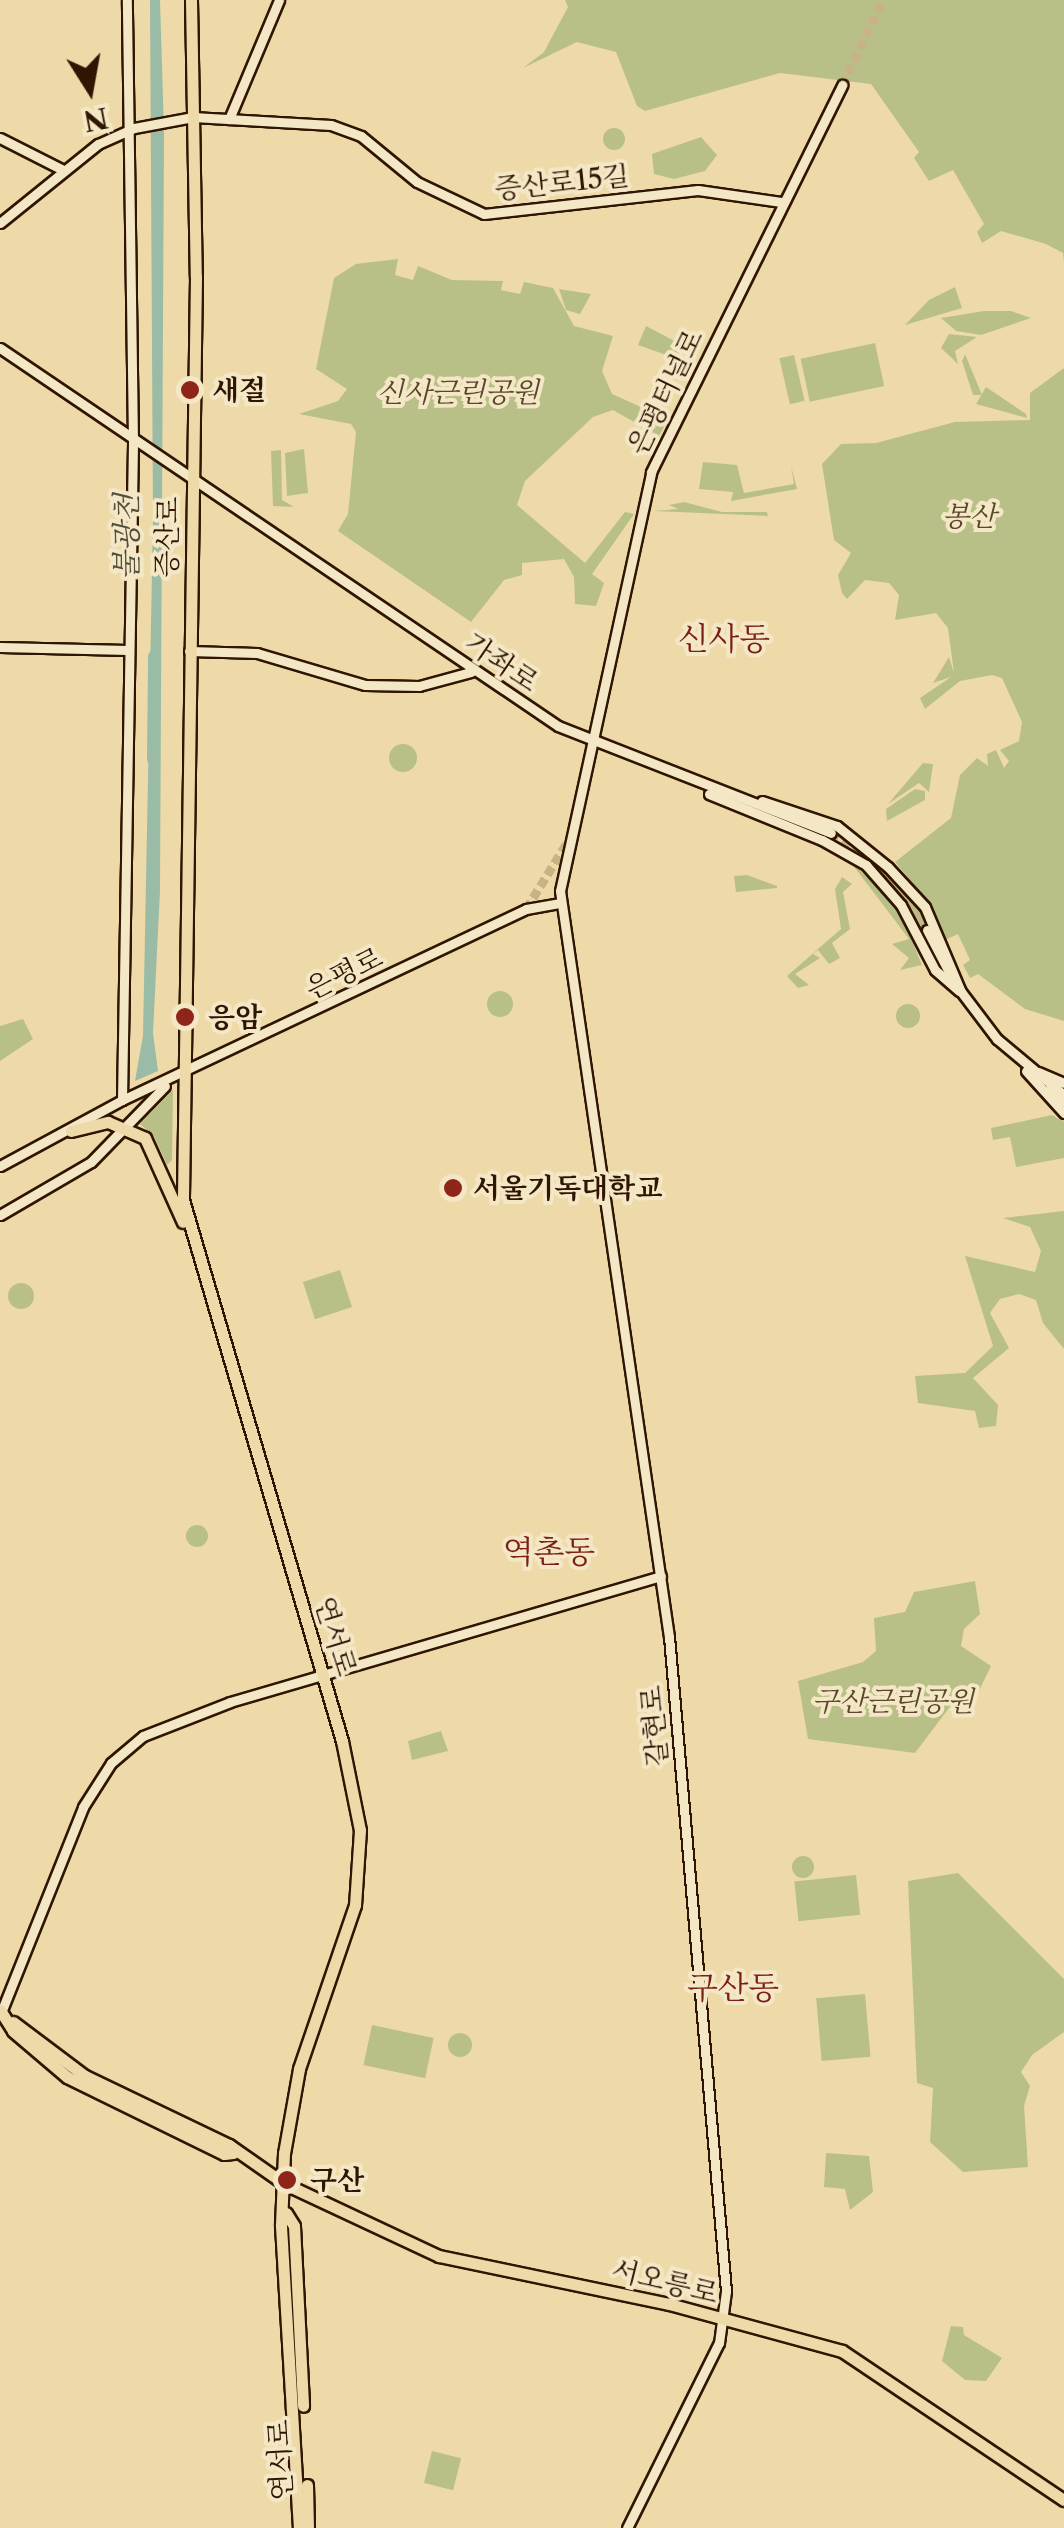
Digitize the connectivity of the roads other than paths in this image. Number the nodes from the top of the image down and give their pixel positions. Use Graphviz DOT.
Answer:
graph roads {
  1 [pos="126,0"];
  2 [pos="191,0"];
  3 [pos="280,0"];
  4 [pos="842,85"];
  5 [pos="187,118"];
  6 [pos="229,119"];
  7 [pos="131,129"];
  8 [pos="0,138"];
  9 [pos="64,170"];
  10 [pos="780,202"];
  11 [pos="0,223"];
  12 [pos="0,348"];
  13 [pos="136,443"];
  14 [pos="193,482"];
  15 [pos="0,647"];
  16 [pos="128,650"];
  17 [pos="189,651"];
  18 [pos="474,671"];
  19 [pos="592,741"];
  20 [pos="710,791"];
  21 [pos="831,833"];
  22 [pos="848,834"];
  23 [pos="836,848"];
  24 [pos="874,854"];
  25 [pos="866,864"];
  26 [pos="887,865"];
  27 [pos="878,878"];
  28 [pos="560,903"];
  29 [pos="926,930"];
  30 [pos="960,992"];
  31 [pos="1012,1052"];
  32 [pos="184,1075"];
  33 [pos="1042,1078"];
  34 [pos="1064,1083"];
  35 [pos="1064,1095"];
  36 [pos="122,1100"];
  37 [pos="1064,1104"];
  38 [pos="1064,1112"];
  39 [pos="128,1126"];
  40 [pos="71,1131"];
  41 [pos="0,1166"];
  42 [pos="0,1215"];
  43 [pos="188,1230"];
  44 [pos="661,1576"];
  45 [pos="322,1676"];
  46 [pos="0,2012"];
  47 [pos="284,2184"];
  48 [pos="286,2214"];
  49 [pos="724,2323"];
  50 [pos="1064,2500"];
  51 [pos="299,2528"];
  52 [pos="308,2528"];
  53 [pos="627,2528"];
  1 -- 7 [label="main road"];
  2 -- 5 [label="main road, 증산로"];
  3 -- 6 [label="main road"];
  4 -- 10 [label="main road, 은평터널로"];
  5 -- 6 [label="main road, 증산로15길"];
  5 -- 7 [label="main road, 증산로15길"];
  5 -- 14 [label="main road, 증산로"];
  6 -- 10 [label="main road, 증산로15길"];
  7 -- 9 [label="main road"];
  7 -- 13 [label="main road"];
  8 -- 9 [label="main road"];
  9 -- 11 [label="main road"];
  10 -- 19 [label="main road, 은평터널로"];
  12 -- 13 [label="main road"];
  13 -- 14 [label="main road, 가좌로"];
  13 -- 16 [label="main road"];
  14 -- 17 [label="main road, 증산로"];
  14 -- 18 [label="main road, 가좌로"];
  15 -- 16 [label="main road"];
  16 -- 36 [label="main road"];
  17 -- 18 [label="main road"];
  17 -- 32 [label="main road, 증산로"];
  18 -- 19 [label="main road, 가좌로"];
  19 -- 20 [label="main road, 가좌로"];
  19 -- 28 [label="main road"];
  20 -- 21 [label="main road, 가좌로"];
  20 -- 22 [label="main road"];
  20 -- 23 [label="main road"];
  22 -- 23 [label="main road"];
  22 -- 24 [label="main road"];
  23 -- 25 [label="main road"];
  24 -- 25 [label="main road"];
  24 -- 26 [label="main road"];
  25 -- 27 [label="main road"];
  26 -- 27 [label="main road"];
  26 -- 30 [label="main road"];
  27 -- 30 [label="main road"];
  28 -- 32 [label="main road, 은평로"];
  28 -- 44 [label="main road, 갈현로"];
  29 -- 30 [label="main road"];
  30 -- 31 [label="main road"];
  31 -- 33 [label="main road"];
  31 -- 34 [label="main road"];
  31 -- 38 [label="main road"];
  32 -- 36 [label="main road, 은평로"];
  32 -- 39 [label="main road"];
  32 -- 43 [label="main road, 연서로"];
  33 -- 35 [label="main road"];
  33 -- 37 [label="main road"];
  36 -- 40 [label="main road, 은평로"];
  39 -- 40 [label="main road"];
  39 -- 42 [label="main road"];
  39 -- 43 [label="main road"];
  40 -- 41 [label="main road, 은평로"];
  43 -- 45 [label="main road, 연서로"];
  44 -- 45 [label="main road"];
  44 -- 49 [label="main road, 갈현로"];
  45 -- 46 [label="main road"];
  45 -- 47 [label="main road, 연서로"];
  46 -- 47 [label="main road, 서오릉로"];
  47 -- 48 [label="main road, 연서로"];
  47 -- 49 [label="main road, 서오릉로"];
  48 -- 51 [label="main road, 연서로"];
  48 -- 52 [label="main road, 연서로"];
  49 -- 50 [label="main road, 서오릉로"];
  49 -- 53 [label="main road"];
}
